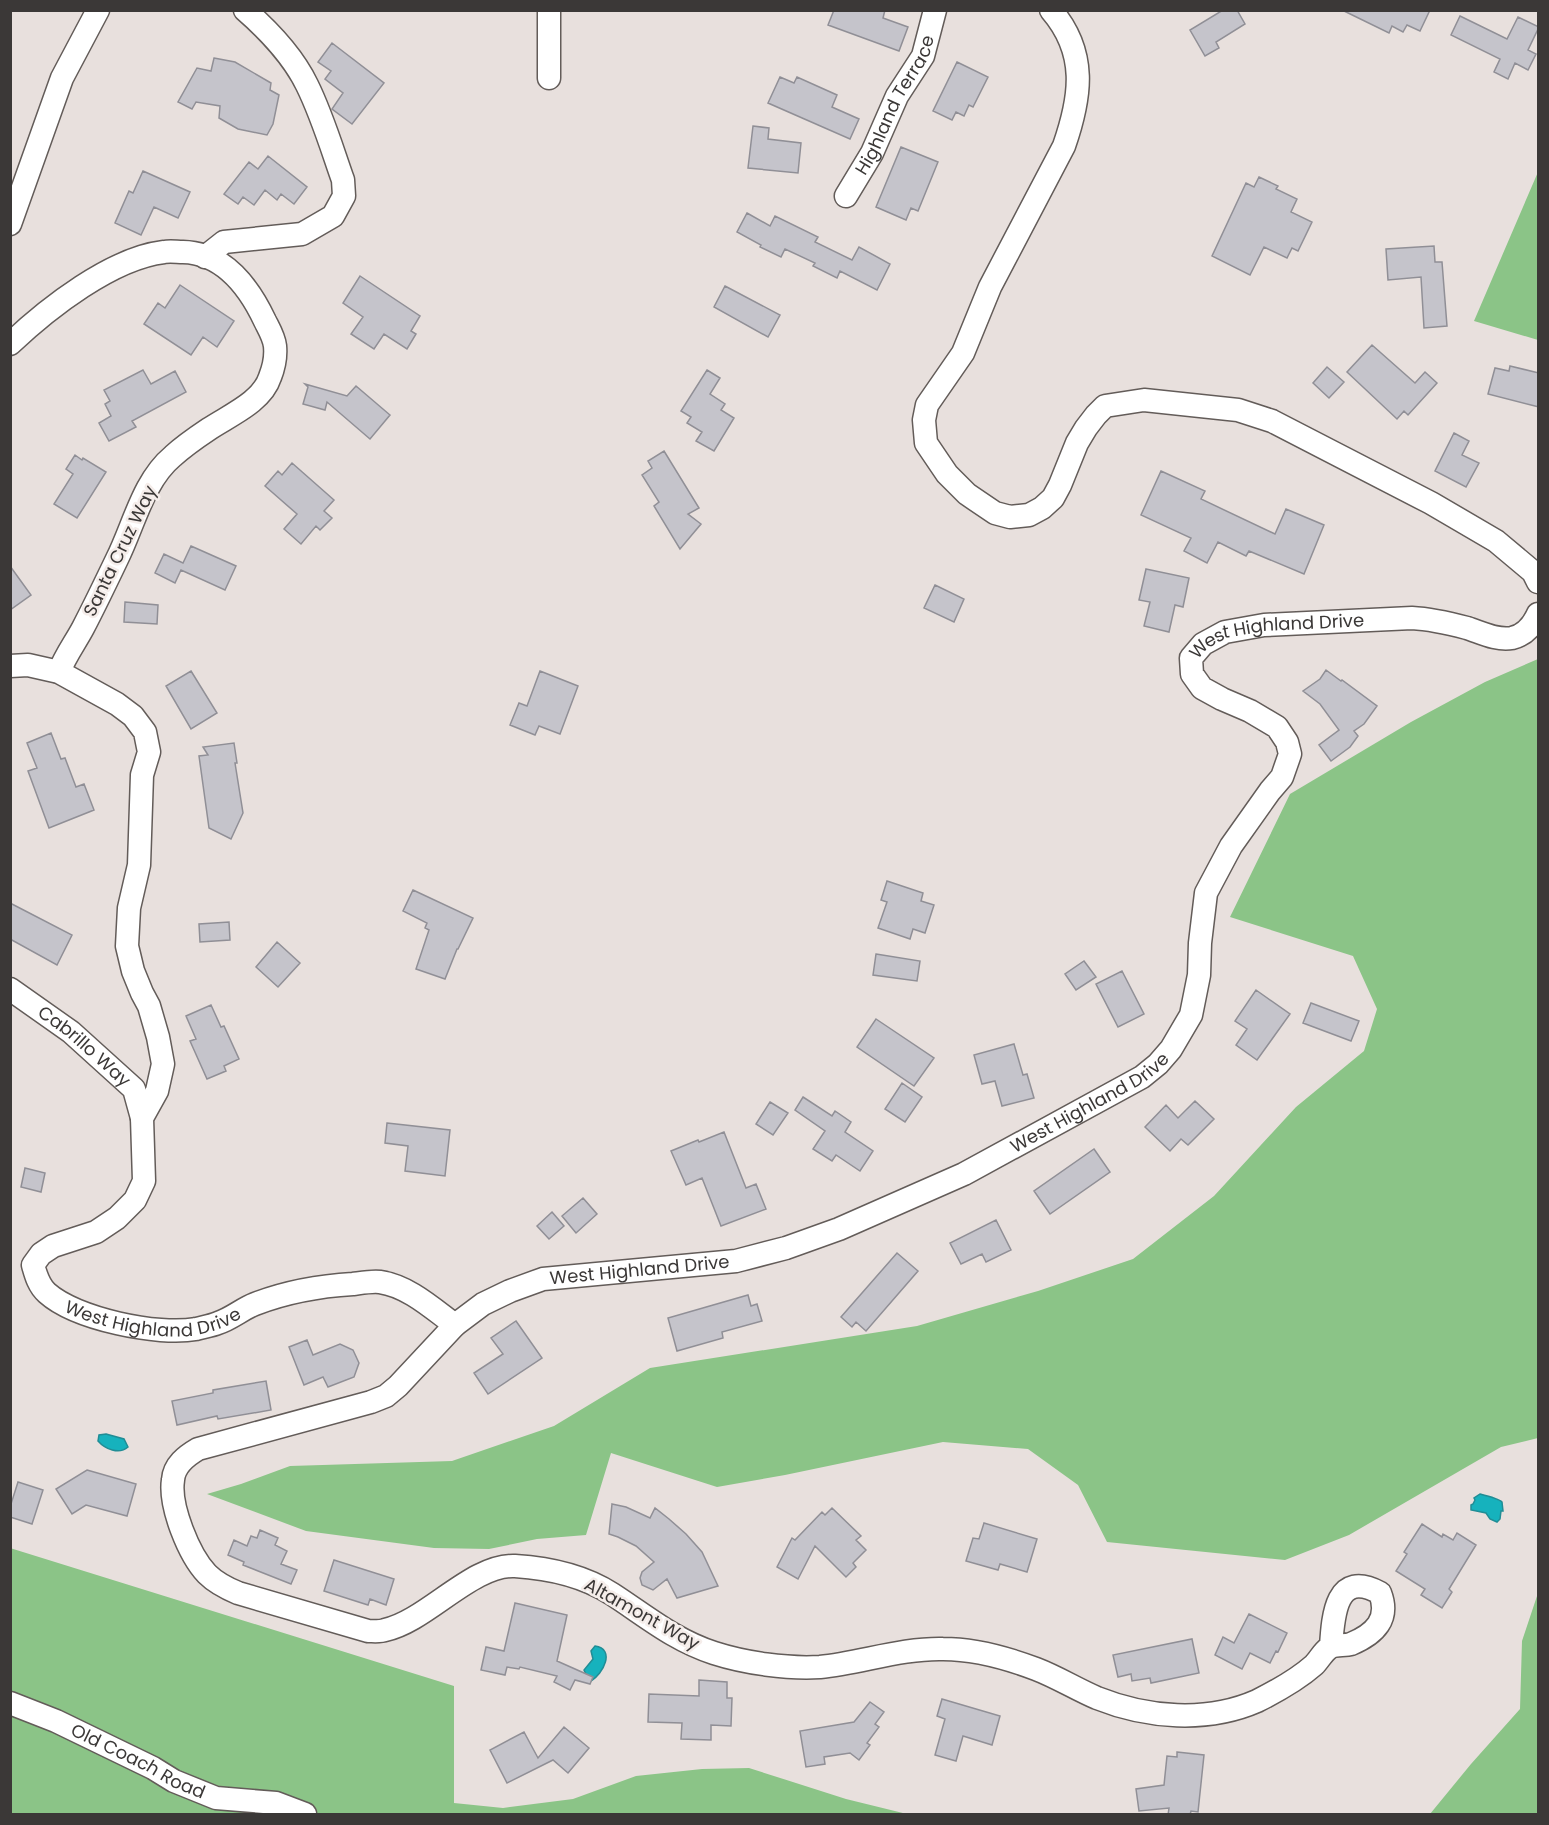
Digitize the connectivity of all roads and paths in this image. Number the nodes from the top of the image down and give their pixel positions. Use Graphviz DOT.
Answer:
graph roads {
  1 [pos="98,10"];
  2 [pos="245,10"];
  3 [pos="549,10"];
  4 [pos="935,10"];
  5 [pos="1052,10"];
  6 [pos="549,78"];
  7 [pos="846,196"];
  8 [pos="10,224"];
  9 [pos="205,257"];
  10 [pos="10,344"];
  11 [pos="1539,582"];
  12 [pos="1539,614"];
  13 [pos="10,666"];
  14 [pos="59,672"];
  15 [pos="10,989"];
  16 [pos="142,1118"];
  17 [pos="455,1325"];
  18 [pos="1330,1647"];
  19 [pos="10,1703"];
  20 [pos="305,1815"];
  1 -- 8 [label="street"];
  2 -- 9 [label="street"];
  3 -- 6 [label="street"];
  4 -- 7 [label="street, Highland Terrace"];
  5 -- 11 [label="street"];
  9 -- 10 [label="street, Santa Cruz Way"];
  9 -- 14 [label="street, Santa Cruz Way"];
  12 -- 17 [label="street, West Highland Drive"];
  13 -- 14 [label="street"];
  14 -- 16 [label="street"];
  15 -- 16 [label="street, Cabrillo Way"];
  16 -- 17 [label="street, West Highland Drive"];
  17 -- 18 [label="street, Altamont Way"];
  19 -- 20 [label="street, Old Coach Road"];
}
